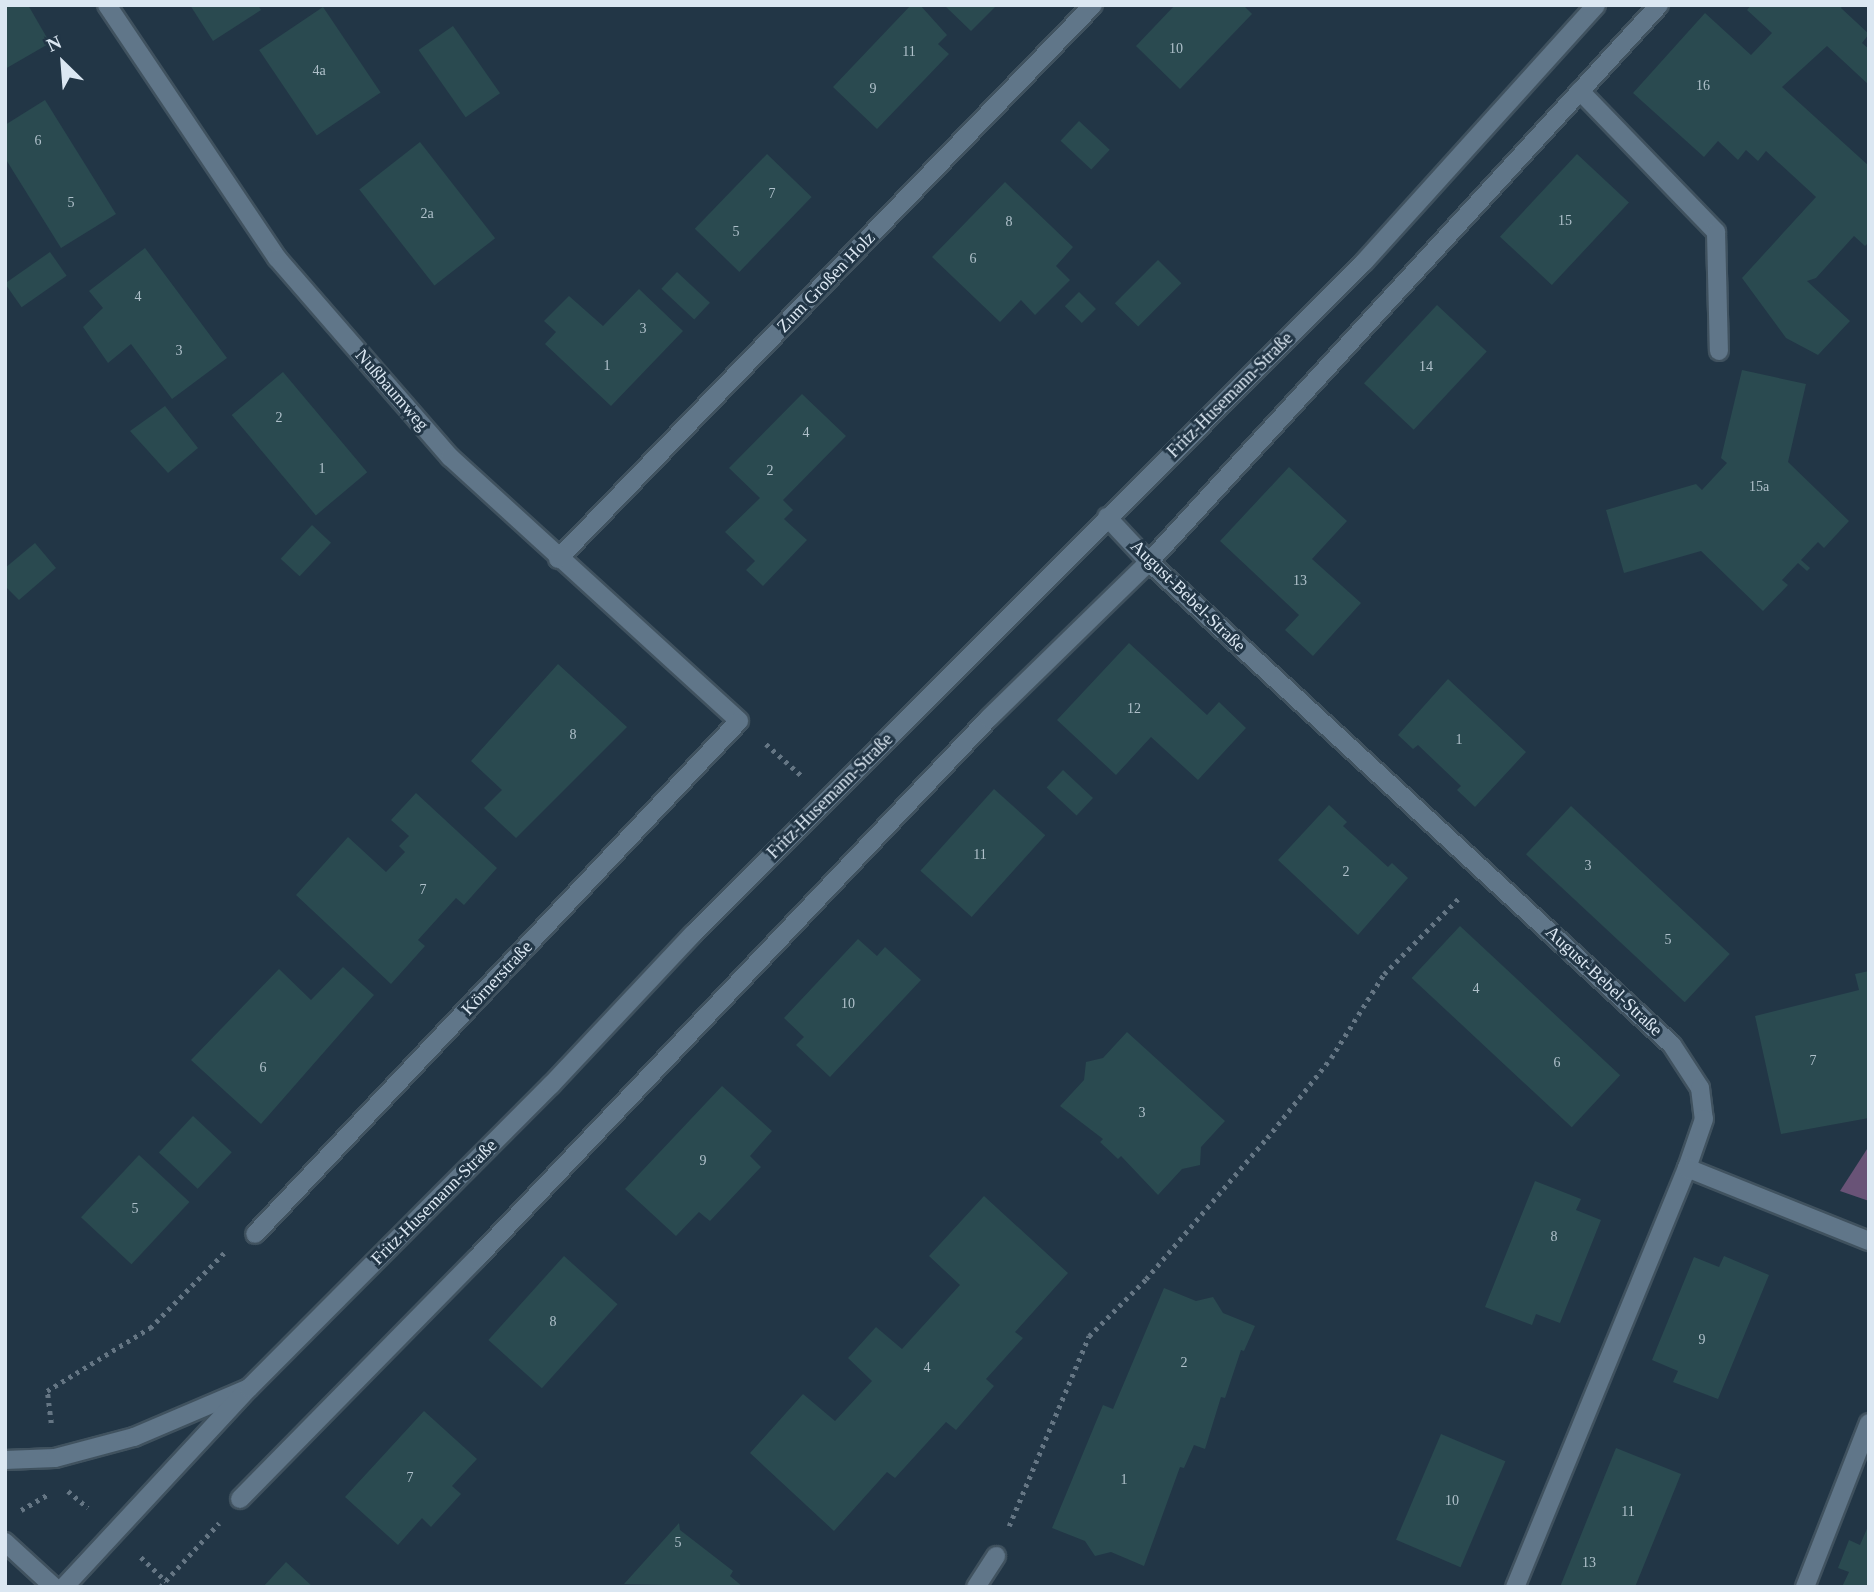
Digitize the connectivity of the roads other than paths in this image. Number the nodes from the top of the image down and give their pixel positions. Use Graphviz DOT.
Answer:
graph roads {
  1 [pos="107,5"];
  2 [pos="1093,5"];
  3 [pos="1595,5"];
  4 [pos="1659,5"];
  5 [pos="1580,91"];
  6 [pos="1719,351"];
  7 [pos="1107,517"];
  8 [pos="558,558"];
  9 [pos="1149,562"];
  10 [pos="739,721"];
  11 [pos="1687,1168"];
  12 [pos="254,1234"];
  13 [pos="1869,1241"];
  14 [pos="248,1388"];
  15 [pos="1869,1423"];
  16 [pos="5,1460"];
  17 [pos="240,1499"];
  18 [pos="5,1542"];
  19 [pos="996,1556"];
  20 [pos="54,1587"];
  21 [pos="64,1587"];
  22 [pos="976,1587"];
  23 [pos="1515,1587"];
  24 [pos="1805,1587"];
  1 -- 8 [label="street, Nußbaumweg"];
  2 -- 8 [label="street, Zum Großen Holz"];
  3 -- 7 [label="street, Fritz-Husemann-Straße"];
  4 -- 5 [label="street"];
  5 -- 6 [label="street"];
  5 -- 9 [label="street"];
  7 -- 9 [label="street, August-Bebel-Straße"];
  7 -- 14 [label="street, Fritz-Husemann-Straße"];
  8 -- 10 [label="street, Nußbaumweg"];
  9 -- 11 [label="street, August-Bebel-Straße"];
  9 -- 17 [label="street"];
  10 -- 12 [label="street, Körnerstraße"];
  11 -- 13 [label="street"];
  11 -- 23 [label="street, August-Bebel-Straße"];
  14 -- 16 [label="street"];
  14 -- 21 [label="street, Fritz-Husemann-Straße"];
  15 -- 24 [label="street"];
  18 -- 20 [label="street"];
  19 -- 22 [label="street"];
}
